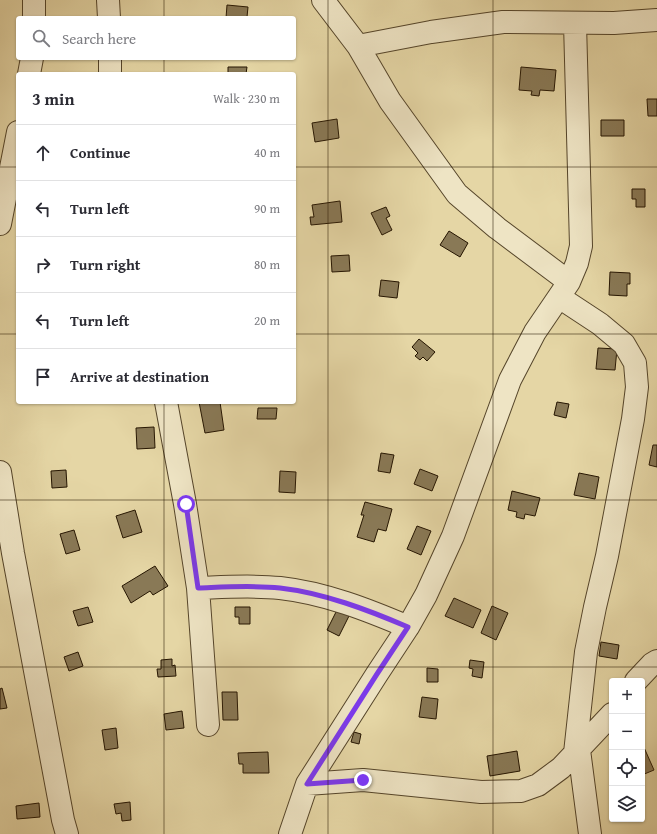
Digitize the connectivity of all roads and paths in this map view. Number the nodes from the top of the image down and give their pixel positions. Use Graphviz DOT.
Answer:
graph roads {
  1 [pos="34,0"];
  2 [pos="108,0"];
  3 [pos="323,0"];
  4 [pos="34,16"];
  5 [pos="109,16"];
  6 [pos="657,20"];
  7 [pos="576,23"];
  8 [pos="358,46"];
  9 [pos="32,60"];
  10 [pos="110,60"];
  11 [pos="29,72"];
  12 [pos="110,72"];
  13 [pos="16,142"];
  14 [pos="0,224"];
  15 [pos="564,290"];
  16 [pos="166,404"];
  17 [pos="0,472"];
  18 [pos="198,588"];
  19 [pos="408,627"];
  20 [pos="657,661"];
  21 [pos="639,678"];
  22 [pos="609,717"];
  23 [pos="208,725"];
  24 [pos="577,752"];
  25 [pos="307,784"];
  26 [pos="67,834"];
  27 [pos="290,834"];
  28 [pos="590,834"];
  1 -- 4 [label="street"];
  2 -- 5 [label="street"];
  3 -- 8 [label="street"];
  6 -- 7 [label="street"];
  7 -- 8 [label="street"];
  7 -- 15 [label="street"];
  8 -- 15 [label="street"];
  9 -- 11 [label="street"];
  10 -- 12 [label="street"];
  13 -- 14 [label="street"];
  15 -- 19 [label="street"];
  15 -- 24 [label="street"];
  16 -- 18 [label="street"];
  17 -- 26 [label="street"];
  18 -- 19 [label="street"];
  18 -- 23 [label="street"];
  19 -- 25 [label="street"];
  20 -- 21 [label="street"];
  22 -- 24 [label="street"];
  24 -- 25 [label="street"];
  24 -- 28 [label="street"];
  25 -- 27 [label="street"];
}
